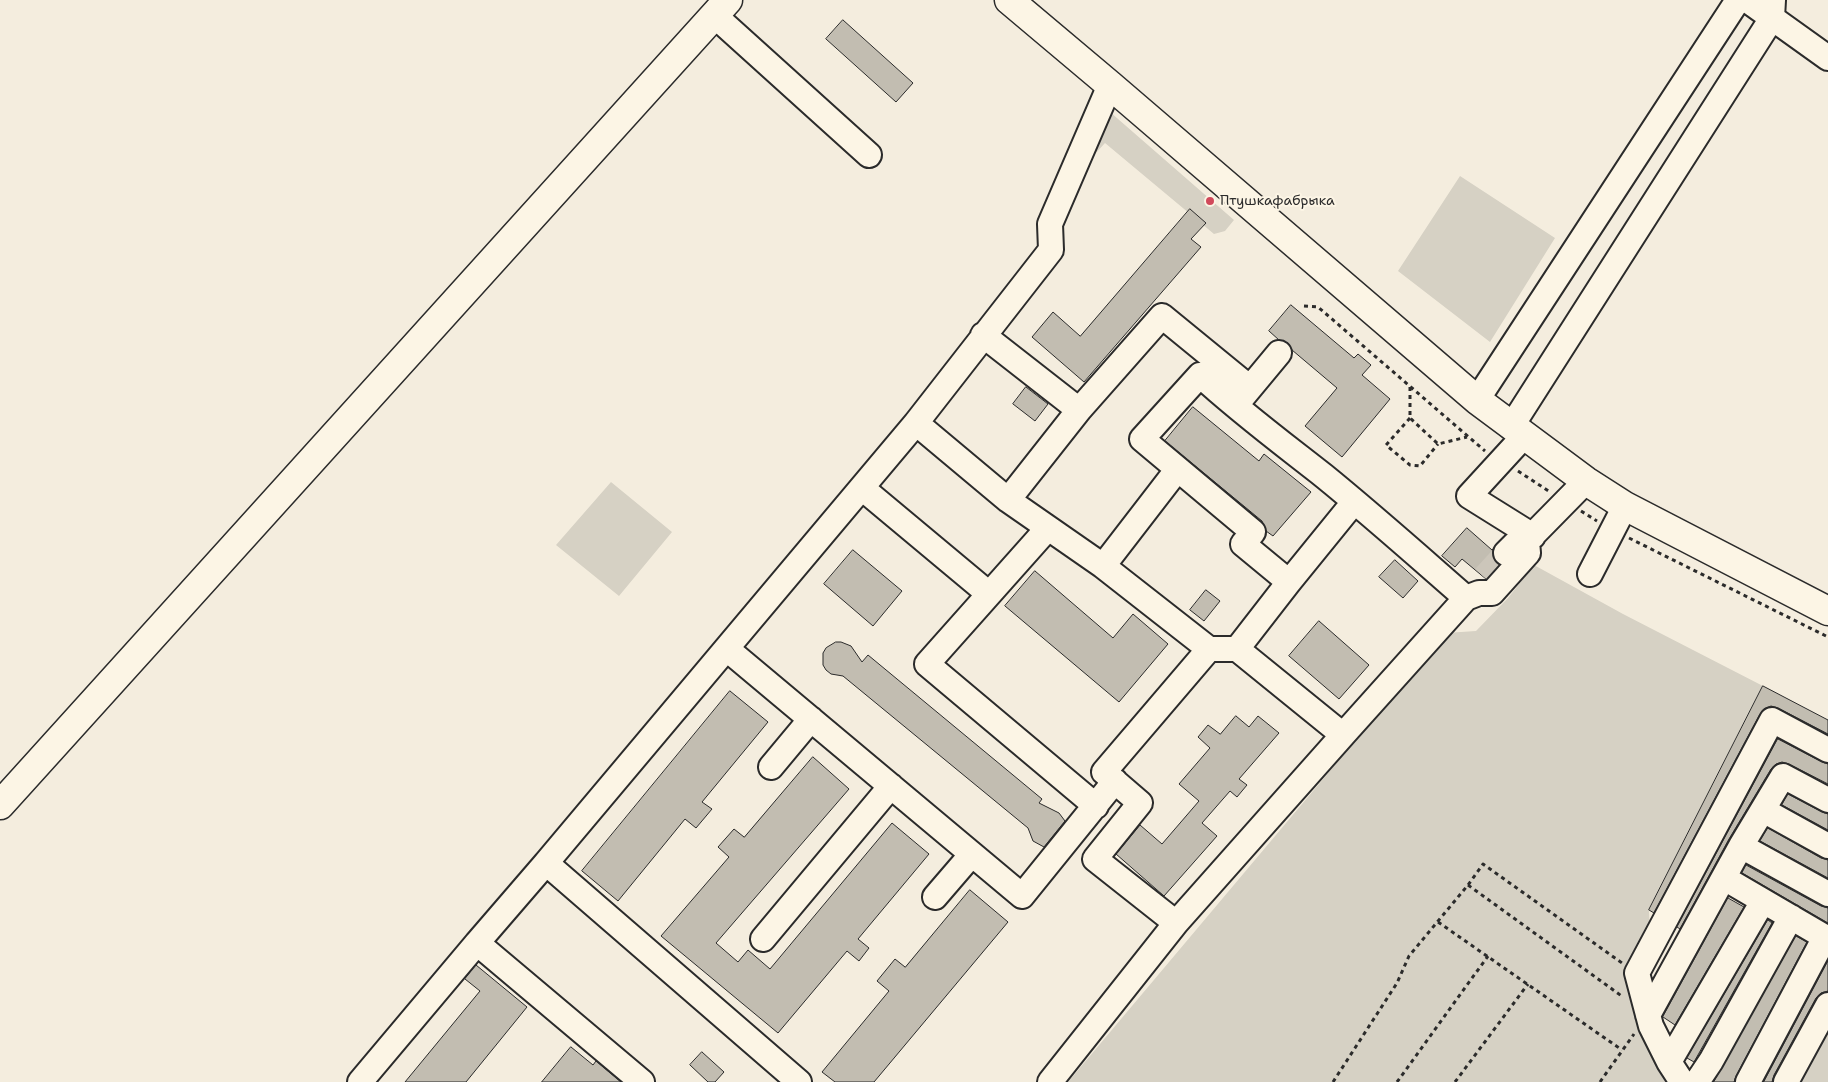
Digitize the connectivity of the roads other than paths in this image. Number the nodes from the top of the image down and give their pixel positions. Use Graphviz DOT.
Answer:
graph roads {
  1 [pos="1008,0"];
  2 [pos="1738,0"];
  3 [pos="1747,0"];
  4 [pos="721,8"];
  5 [pos="1772,9"];
  6 [pos="1828,58"];
  7 [pos="1110,85"];
  8 [pos="869,155"];
  9 [pos="984,335"];
  10 [pos="1279,353"];
  11 [pos="1250,388"];
  12 [pos="1477,400"];
  13 [pos="1235,407"];
  14 [pos="1080,410"];
  15 [pos="916,423"];
  16 [pos="1518,431"];
  17 [pos="1177,470"];
  18 [pos="1586,481"];
  19 [pos="862,488"];
  20 [pos="1008,500"];
  21 [pos="1354,502"];
  22 [pos="1619,518"];
  23 [pos="1048,528"];
  24 [pos="1530,538"];
  25 [pos="1506,553"];
  26 [pos="1102,566"];
  27 [pos="1590,574"];
  28 [pos="1289,582"];
  29 [pos="1476,590"];
  30 [pos="989,594"];
  31 [pos="1828,611"];
  32 [pos="727,649"];
  33 [pos="1209,649"];
  34 [pos="1237,649"];
  35 [pos="811,720"];
  36 [pos="1343,735"];
  37 [pos="1828,750"];
  38 [pos="771,767"];
  39 [pos="1115,781"];
  40 [pos="891,786"];
  41 [pos="1828,800"];
  42 [pos="0,805"];
  43 [pos="1096,806"];
  44 [pos="1763,810"];
  45 [pos="1742,846"];
  46 [pos="1828,846"];
  47 [pos="972,854"];
  48 [pos="546,863"];
  49 [pos="1724,878"];
  50 [pos="1828,894"];
  51 [pos="935,897"];
  52 [pos="1763,901"];
  53 [pos="1791,917"];
  54 [pos="1176,923"];
  55 [pos="1827,938"];
  56 [pos="764,939"];
  57 [pos="477,943"];
  58 [pos="1828,1005"];
  59 [pos="1648,1015"];
  60 [pos="1669,1062"];
  61 [pos="360,1082"];
  62 [pos="642,1082"];
  63 [pos="799,1082"];
  64 [pos="1050,1082"];
  65 [pos="1682,1082"];
  66 [pos="1697,1082"];
  67 [pos="1748,1082"];
  68 [pos="1786,1082"];
  1 -- 7 [label="main road"];
  2 -- 12 [label="street"];
  3 -- 5 [label="street"];
  4 -- 8 [label="street"];
  4 -- 42 [label="main road"];
  5 -- 6 [label="street"];
  5 -- 16 [label="street"];
  7 -- 9 [label="street"];
  7 -- 12 [label="main road"];
  9 -- 14 [label="street"];
  9 -- 15 [label="street"];
  10 -- 11 [label="street"];
  11 -- 13 [label="street"];
  11 -- 14 [label="street"];
  12 -- 16 [label="main road"];
  13 -- 17 [label="street"];
  13 -- 21 [label="street"];
  14 -- 20 [label="street"];
  15 -- 19 [label="street"];
  15 -- 20 [label="street"];
  16 -- 18 [label="main road"];
  16 -- 24 [label="street"];
  17 -- 26 [label="street"];
  17 -- 28 [label="street"];
  18 -- 22 [label="main road"];
  18 -- 24 [label="street"];
  19 -- 30 [label="street"];
  19 -- 32 [label="street"];
  20 -- 23 [label="street"];
  21 -- 28 [label="street"];
  21 -- 29 [label="street"];
  22 -- 27 [label="street"];
  22 -- 31 [label="main road"];
  23 -- 26 [label="street"];
  23 -- 30 [label="street"];
  24 -- 25 [label="street"];
  24 -- 29 [label="street"];
  26 -- 33 [label="street"];
  28 -- 34 [label="street"];
  29 -- 36 [label="street"];
  30 -- 43 [label="street"];
  32 -- 35 [label="street"];
  32 -- 48 [label="street"];
  33 -- 34 [label="street"];
  33 -- 39 [label="street"];
  34 -- 36 [label="street"];
  35 -- 38 [label="street"];
  35 -- 40 [label="street"];
  36 -- 54 [label="street"];
  37 -- 59 [label="street"];
  39 -- 43 [label="street"];
  39 -- 54 [label="street"];
  40 -- 47 [label="street"];
  40 -- 56 [label="street"];
  41 -- 44 [label="street"];
  43 -- 47 [label="street"];
  44 -- 45 [label="street"];
  44 -- 46 [label="street"];
  45 -- 49 [label="street"];
  45 -- 50 [label="street"];
  47 -- 51 [label="street"];
  48 -- 57 [label="street"];
  48 -- 63 [label="street"];
  49 -- 52 [label="street"];
  49 -- 59 [label="street"];
  52 -- 53 [label="street"];
  52 -- 60 [label="street"];
  53 -- 55 [label="street"];
  53 -- 66 [label="street"];
  54 -- 64 [label="street"];
  55 -- 67 [label="street"];
  57 -- 61 [label="street"];
  57 -- 62 [label="street"];
  58 -- 68 [label="street"];
  59 -- 60 [label="street"];
  60 -- 65 [label="street"];
}
